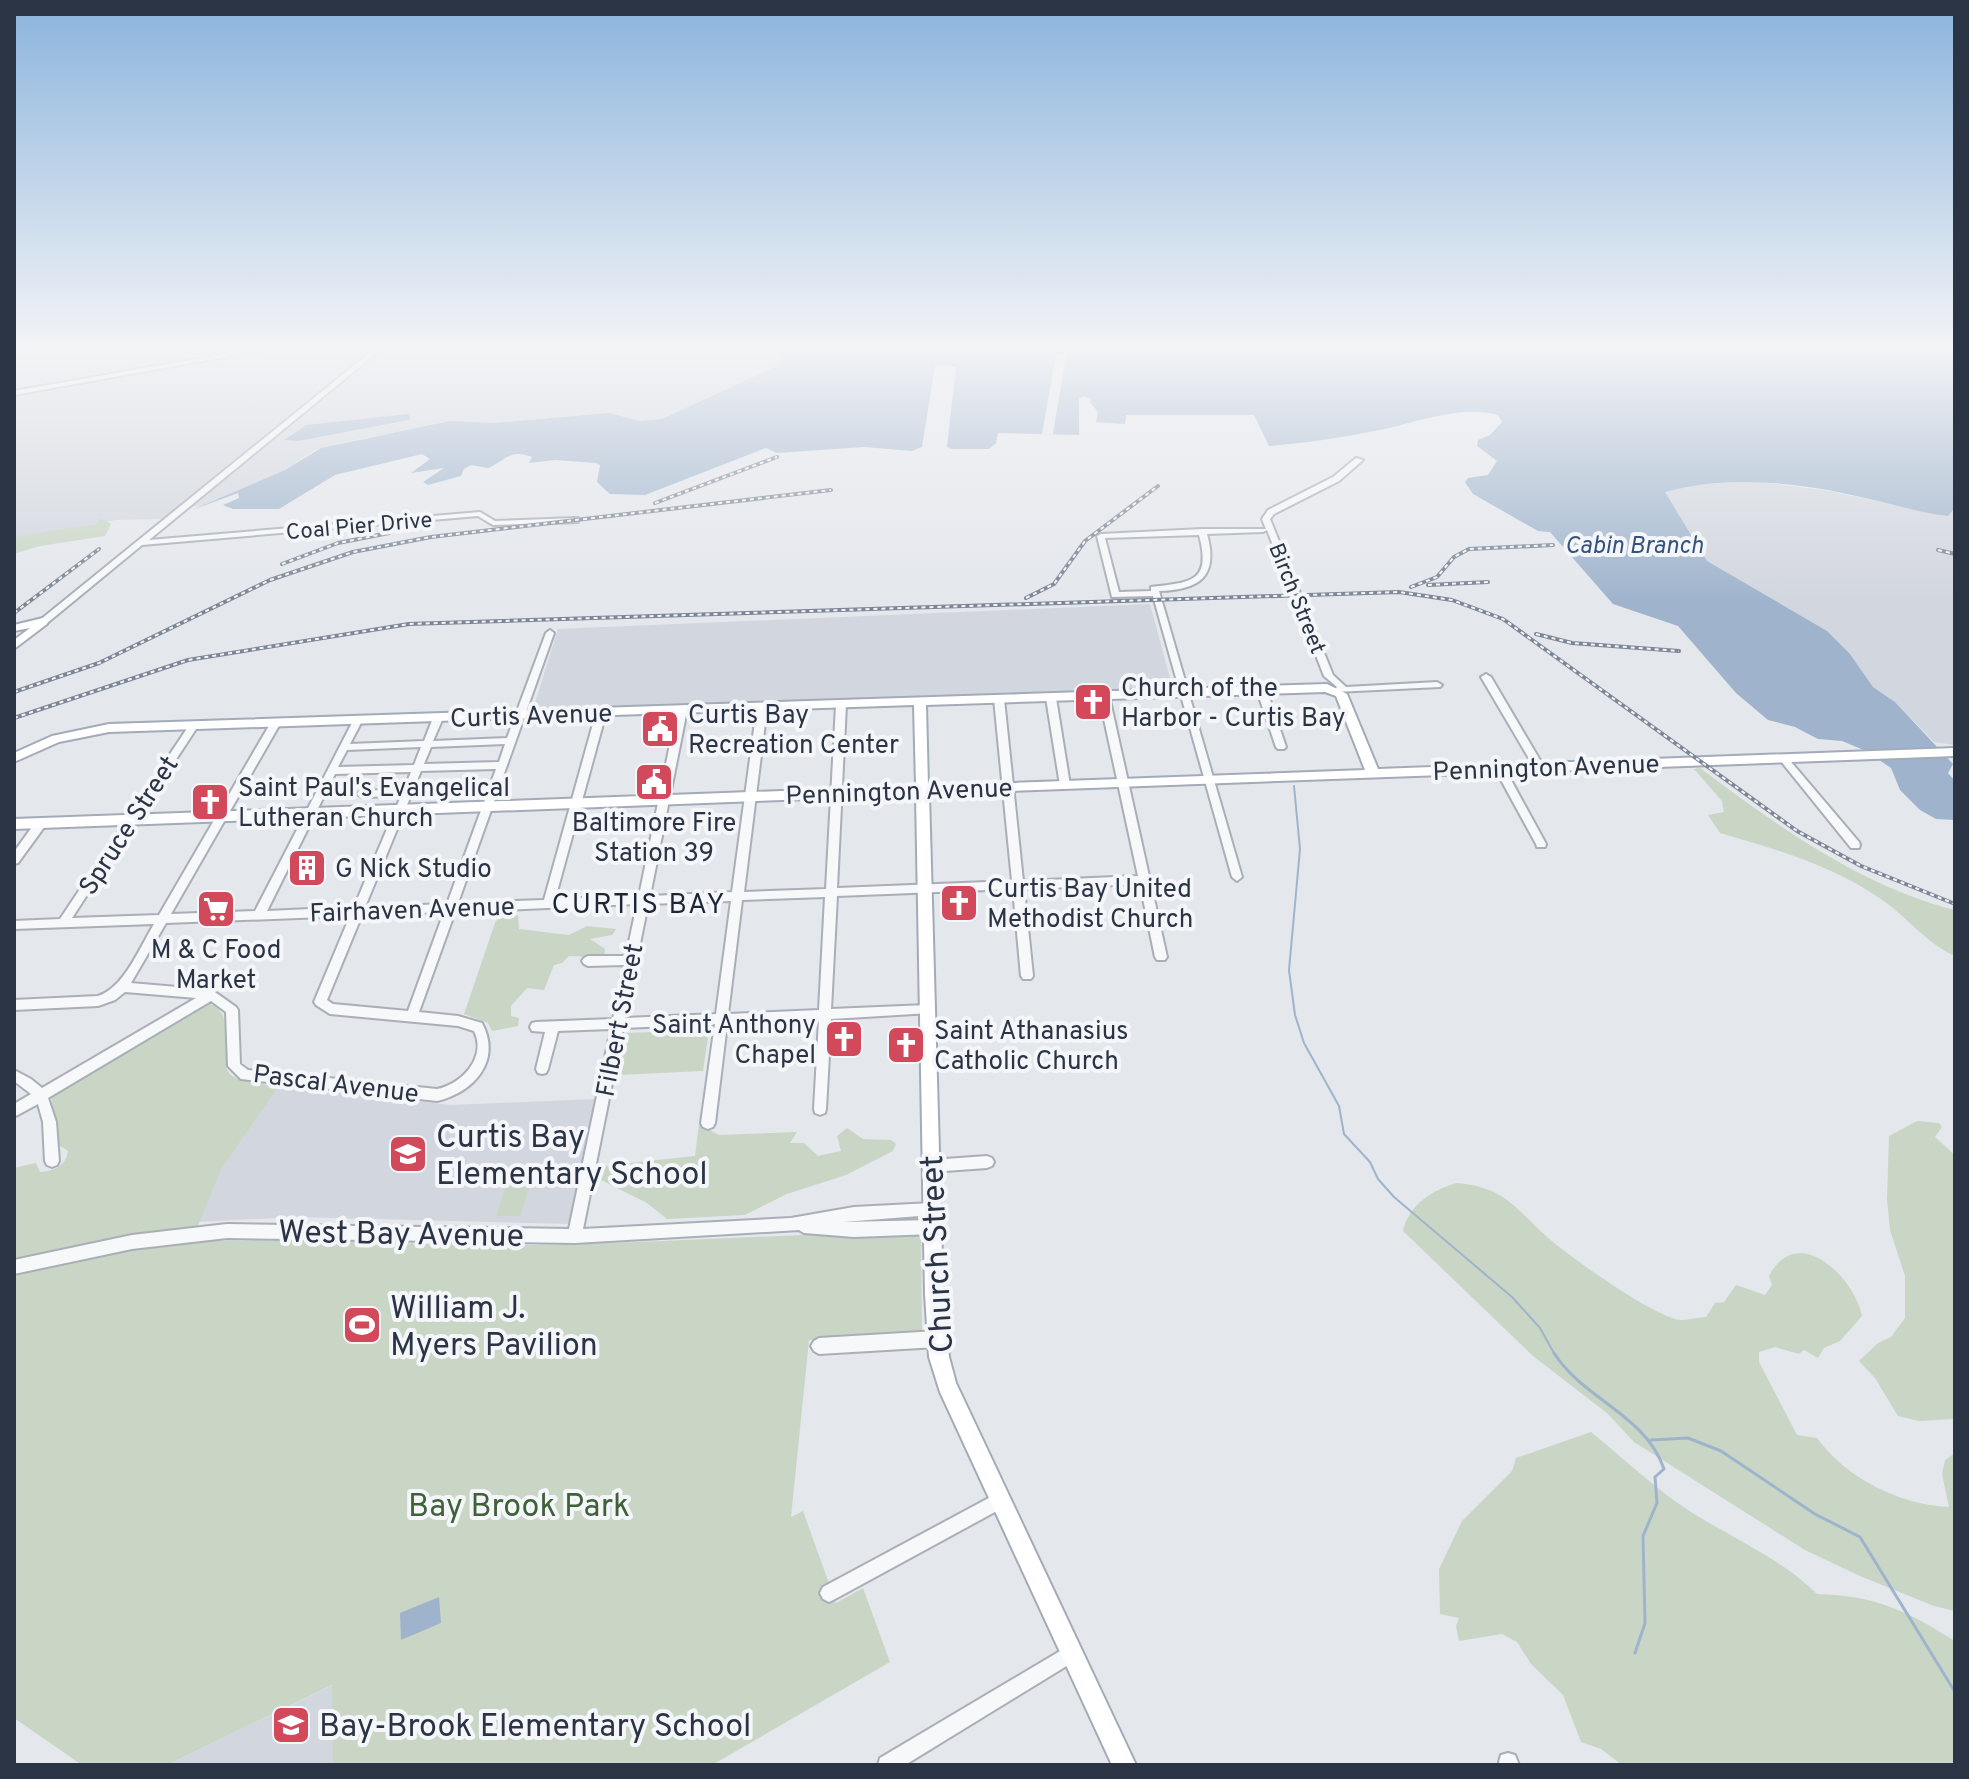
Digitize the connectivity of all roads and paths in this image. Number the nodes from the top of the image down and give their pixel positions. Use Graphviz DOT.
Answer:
graph roads {
  1 [pos="275,433"];
  2 [pos="1359,460"];
  3 [pos="575,520"];
  4 [pos="1263,530"];
  5 [pos="1202,531"];
  6 [pos="140,543"];
  7 [pos="1154,589"];
  8 [pos="45,621"];
  9 [pos="14,627"];
  10 [pos="550,633"];
  11 [pos="26,636"];
  12 [pos="14,646"];
  13 [pos="1486,677"];
  14 [pos="1437,685"];
  15 [pos="1340,689"];
  16 [pos="1262,691"];
  17 [pos="1183,693"];
  18 [pos="1104,696"];
  19 [pos="1051,698"];
  20 [pos="999,699"];
  21 [pos="920,702"];
  22 [pos="841,705"];
  23 [pos="762,707"];
  24 [pos="682,710"];
  25 [pos="601,713"];
  26 [pos="520,715"];
  27 [pos="438,718"];
  28 [pos="357,721"];
  29 [pos="275,724"];
  30 [pos="193,726"];
  31 [pos="511,741"];
  32 [pos="427,744"];
  33 [pos="344,747"];
  34 [pos="1281,747"];
  35 [pos="1953,755"];
  36 [pos="14,758"];
  37 [pos="1368,758"];
  38 [pos="1783,758"];
  39 [pos="503,765"];
  40 [pos="1539,767"];
  41 [pos="417,768"];
  42 [pos="1500,769"];
  43 [pos="332,771"];
  44 [pos="1373,773"];
  45 [pos="1272,777"];
  46 [pos="1206,780"];
  47 [pos="1124,783"];
  48 [pos="1065,785"];
  49 [pos="1008,787"];
  50 [pos="922,790"];
  51 [pos="406,792"];
  52 [pos="837,793"];
  53 [pos="362,794"];
  54 [pos="750,796"];
  55 [pos="663,800"];
  56 [pos="576,803"];
  57 [pos="488,806"];
  58 [pos="399,810"];
  59 [pos="311,813"];
  60 [pos="222,816"];
  61 [pos="131,820"];
  62 [pos="41,823"];
  63 [pos="14,824"];
  64 [pos="1541,844"];
  65 [pos="1855,845"];
  66 [pos="14,860"];
  67 [pos="1237,877"];
  68 [pos="1145,880"];
  69 [pos="1018,885"];
  70 [pos="925,889"];
  71 [pos="831,892"];
  72 [pos="737,896"];
  73 [pos="643,900"];
  74 [pos="548,904"];
  75 [pos="451,908"];
  76 [pos="355,912"];
  77 [pos="259,915"];
  78 [pos="162,919"];
  79 [pos="63,923"];
  80 [pos="14,925"];
  81 [pos="1161,957"];
  82 [pos="631,960"];
  83 [pos="588,961"];
  84 [pos="1027,976"];
  85 [pos="123,987"];
  86 [pos="212,995"];
  87 [pos="14,1005"];
  88 [pos="927,1010"];
  89 [pos="825,1015"];
  90 [pos="412,1016"];
  91 [pos="722,1019"];
  92 [pos="618,1024"];
  93 [pos="553,1026"];
  94 [pos="536,1027"];
  95 [pos="542,1069"];
  96 [pos="14,1075"];
  97 [pos="41,1095"];
  98 [pos="820,1109"];
  99 [pos="14,1111"];
  100 [pos="708,1123"];
  101 [pos="52,1161"];
  102 [pos="987,1162"];
  103 [pos="931,1166"];
  104 [pos="932,1218"];
  105 [pos="575,1236"];
  106 [pos="14,1267"];
  107 [pos="937,1339"];
  108 [pos="819,1346"];
  109 [pos="1000,1500"];
  110 [pos="829,1593"];
  111 [pos="1072,1653"];
  112 [pos="887,1765"];
  113 [pos="1124,1765"];
  1 -- 6 [label="street"];
  2 -- 15 [label="street, Birch Street"];
  3 -- 6 [label="street, Coal Pier Drive"];
  4 -- 5 [label="street"];
  5 -- 7 [label="street"];
  5 -- 17 [label="street"];
  6 -- 8 [label="street"];
  8 -- 9 [label="main road"];
  8 -- 11 [label="main road"];
  9 -- 11 [label="main road"];
  10 -- 26 [label="street"];
  11 -- 12 [label="main road"];
  13 -- 40 [label="street"];
  14 -- 15 [label="street, Curtis Avenue"];
  15 -- 16 [label="main road, Curtis Avenue"];
  15 -- 37 [label="main road, Birch Street"];
  16 -- 17 [label="main road, Curtis Avenue"];
  16 -- 34 [label="street"];
  17 -- 18 [label="main road, Curtis Avenue"];
  17 -- 46 [label="street"];
  18 -- 19 [label="main road, Curtis Avenue"];
  18 -- 47 [label="street"];
  19 -- 20 [label="main road, Curtis Avenue"];
  19 -- 48 [label="street"];
  20 -- 21 [label="main road, Curtis Avenue"];
  20 -- 49 [label="street"];
  21 -- 22 [label="main road, Curtis Avenue"];
  21 -- 50 [label="main road, Church Street"];
  22 -- 23 [label="main road, Curtis Avenue"];
  22 -- 52 [label="street"];
  23 -- 24 [label="main road, Curtis Avenue"];
  23 -- 54 [label="street"];
  24 -- 25 [label="main road, Curtis Avenue"];
  24 -- 55 [label="street, Filbert Street"];
  25 -- 26 [label="main road, Curtis Avenue"];
  25 -- 56 [label="street"];
  26 -- 27 [label="main road, Curtis Avenue"];
  26 -- 31 [label="street"];
  27 -- 28 [label="main road, Curtis Avenue"];
  27 -- 32 [label="street"];
  28 -- 29 [label="main road, Curtis Avenue"];
  28 -- 33 [label="street"];
  29 -- 30 [label="main road, Curtis Avenue"];
  29 -- 60 [label="street"];
  30 -- 36 [label="main road, Curtis Avenue"];
  30 -- 61 [label="street, Spruce Street"];
  31 -- 32 [label="street"];
  31 -- 39 [label="street"];
  32 -- 33 [label="street"];
  32 -- 41 [label="street"];
  33 -- 43 [label="street"];
  35 -- 38 [label="main road, Pennington Avenue"];
  37 -- 44 [label="main road, Birch Street"];
  37 -- 45 [label="main road"];
  38 -- 40 [label="main road, Pennington Avenue"];
  38 -- 65 [label="street"];
  39 -- 41 [label="street"];
  39 -- 57 [label="street"];
  40 -- 42 [label="main road, Pennington Avenue"];
  41 -- 43 [label="street"];
  41 -- 51 [label="street"];
  42 -- 44 [label="main road, Pennington Avenue"];
  42 -- 64 [label="street"];
  43 -- 59 [label="street"];
  44 -- 45 [label="main road, Pennington Avenue"];
  45 -- 46 [label="main road, Pennington Avenue"];
  46 -- 47 [label="main road, Pennington Avenue"];
  46 -- 67 [label="street"];
  47 -- 48 [label="main road, Pennington Avenue"];
  47 -- 68 [label="street"];
  48 -- 49 [label="main road, Pennington Avenue"];
  49 -- 50 [label="main road, Pennington Avenue"];
  49 -- 69 [label="street"];
  50 -- 52 [label="main road, Pennington Avenue"];
  50 -- 70 [label="main road, Church Street"];
  51 -- 53 [label="street"];
  51 -- 58 [label="street"];
  52 -- 54 [label="main road, Pennington Avenue"];
  52 -- 71 [label="street"];
  54 -- 55 [label="main road, Pennington Avenue"];
  54 -- 72 [label="street"];
  55 -- 56 [label="main road, Pennington Avenue"];
  55 -- 73 [label="street, Filbert Street"];
  56 -- 57 [label="main road, Pennington Avenue"];
  56 -- 74 [label="street"];
  57 -- 58 [label="main road, Pennington Avenue"];
  57 -- 75 [label="street"];
  58 -- 59 [label="main road, Pennington Avenue"];
  58 -- 76 [label="street"];
  59 -- 60 [label="main road, Pennington Avenue"];
  59 -- 77 [label="street"];
  60 -- 61 [label="main road, Pennington Avenue"];
  60 -- 78 [label="street"];
  61 -- 62 [label="main road, Pennington Avenue"];
  61 -- 79 [label="street, Spruce Street"];
  62 -- 63 [label="main road, Pennington Avenue"];
  62 -- 66 [label="street"];
  68 -- 69 [label="street, Fairhaven Avenue"];
  68 -- 81 [label="street"];
  69 -- 70 [label="street, Fairhaven Avenue"];
  69 -- 84 [label="street"];
  70 -- 71 [label="street, Fairhaven Avenue"];
  70 -- 88 [label="main road, Church Street"];
  71 -- 72 [label="street, Fairhaven Avenue"];
  71 -- 89 [label="street"];
  72 -- 73 [label="street, Fairhaven Avenue"];
  72 -- 91 [label="street"];
  73 -- 74 [label="street, Fairhaven Avenue"];
  73 -- 82 [label="street, Filbert Street"];
  74 -- 75 [label="street, Fairhaven Avenue"];
  75 -- 76 [label="street, Fairhaven Avenue"];
  75 -- 90 [label="street"];
  76 -- 77 [label="street, Fairhaven Avenue"];
  76 -- 90 [label="street"];
  77 -- 78 [label="street, Fairhaven Avenue"];
  78 -- 79 [label="street, Fairhaven Avenue"];
  78 -- 85 [label="street"];
  79 -- 80 [label="street, Fairhaven Avenue"];
  82 -- 83 [label="street"];
  82 -- 92 [label="street, Filbert Street"];
  85 -- 86 [label="street"];
  85 -- 87 [label="street"];
  86 -- 90 [label="street, Pascal Avenue"];
  86 -- 97 [label="street"];
  88 -- 89 [label="street"];
  88 -- 103 [label="main road, Church Street"];
  89 -- 91 [label="street"];
  89 -- 98 [label="street"];
  91 -- 92 [label="street"];
  91 -- 100 [label="street"];
  92 -- 93 [label="street"];
  92 -- 105 [label="street, Filbert Street"];
  93 -- 94 [label="street"];
  93 -- 95 [label="street"];
  96 -- 97 [label="street"];
  97 -- 99 [label="street"];
  97 -- 101 [label="street"];
  102 -- 103 [label="street"];
  103 -- 104 [label="main road, Church Street"];
  104 -- 105 [label="street, West Bay Avenue"];
  104 -- 107 [label="main road, Church Street"];
  105 -- 106 [label="street, West Bay Avenue"];
  107 -- 108 [label="street"];
  107 -- 109 [label="main road, Church Street"];
  109 -- 110 [label="street"];
  109 -- 111 [label="main road, Church Street"];
  111 -- 112 [label="street"];
  111 -- 113 [label="main road, Church Street"];
}
